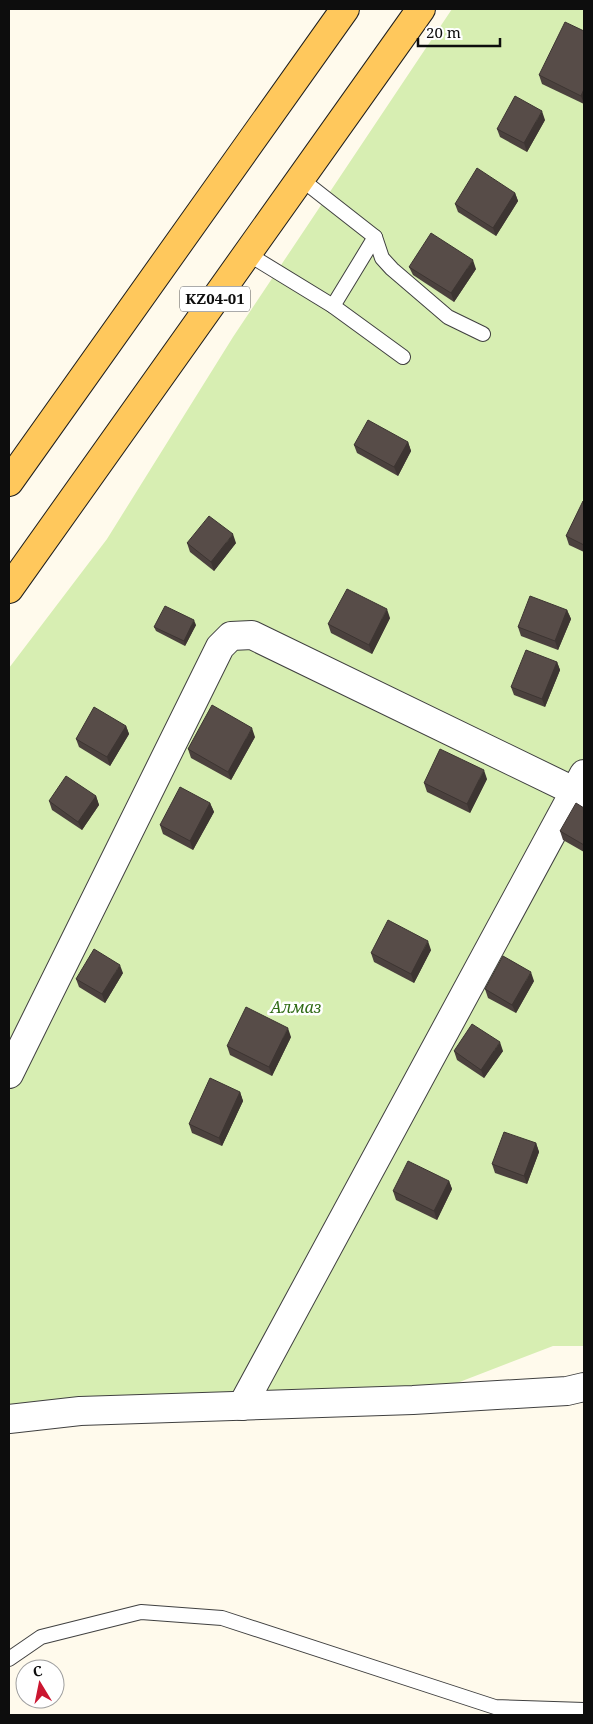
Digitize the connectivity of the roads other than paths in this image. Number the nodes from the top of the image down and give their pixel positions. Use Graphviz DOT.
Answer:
graph roads {
  1 [pos="345,9"];
  2 [pos="420,9"];
  3 [pos="301,179"];
  4 [pos="375,237"];
  5 [pos="248,254"];
  6 [pos="333,306"];
  7 [pos="483,334"];
  8 [pos="403,357"];
  9 [pos="9,482"];
  10 [pos="9,589"];
  11 [pos="582,788"];
  12 [pos="9,1074"];
  13 [pos="584,1388"];
  14 [pos="242,1406"];
  15 [pos="9,1419"];
  16 [pos="9,1659"];
  17 [pos="584,1710"];
  1 -- 9 [label="main road"];
  2 -- 3 [label="main road, KZ04-01"];
  3 -- 4 [label="lane"];
  3 -- 5 [label="main road, KZ04-01"];
  4 -- 6 [label="lane"];
  4 -- 7 [label="lane"];
  5 -- 6 [label="lane"];
  5 -- 10 [label="main road, KZ04-01"];
  6 -- 8 [label="lane"];
  11 -- 12 [label="street"];
  11 -- 14 [label="street"];
  13 -- 14 [label="street"];
  14 -- 15 [label="street"];
  16 -- 17 [label="lane"];
}
